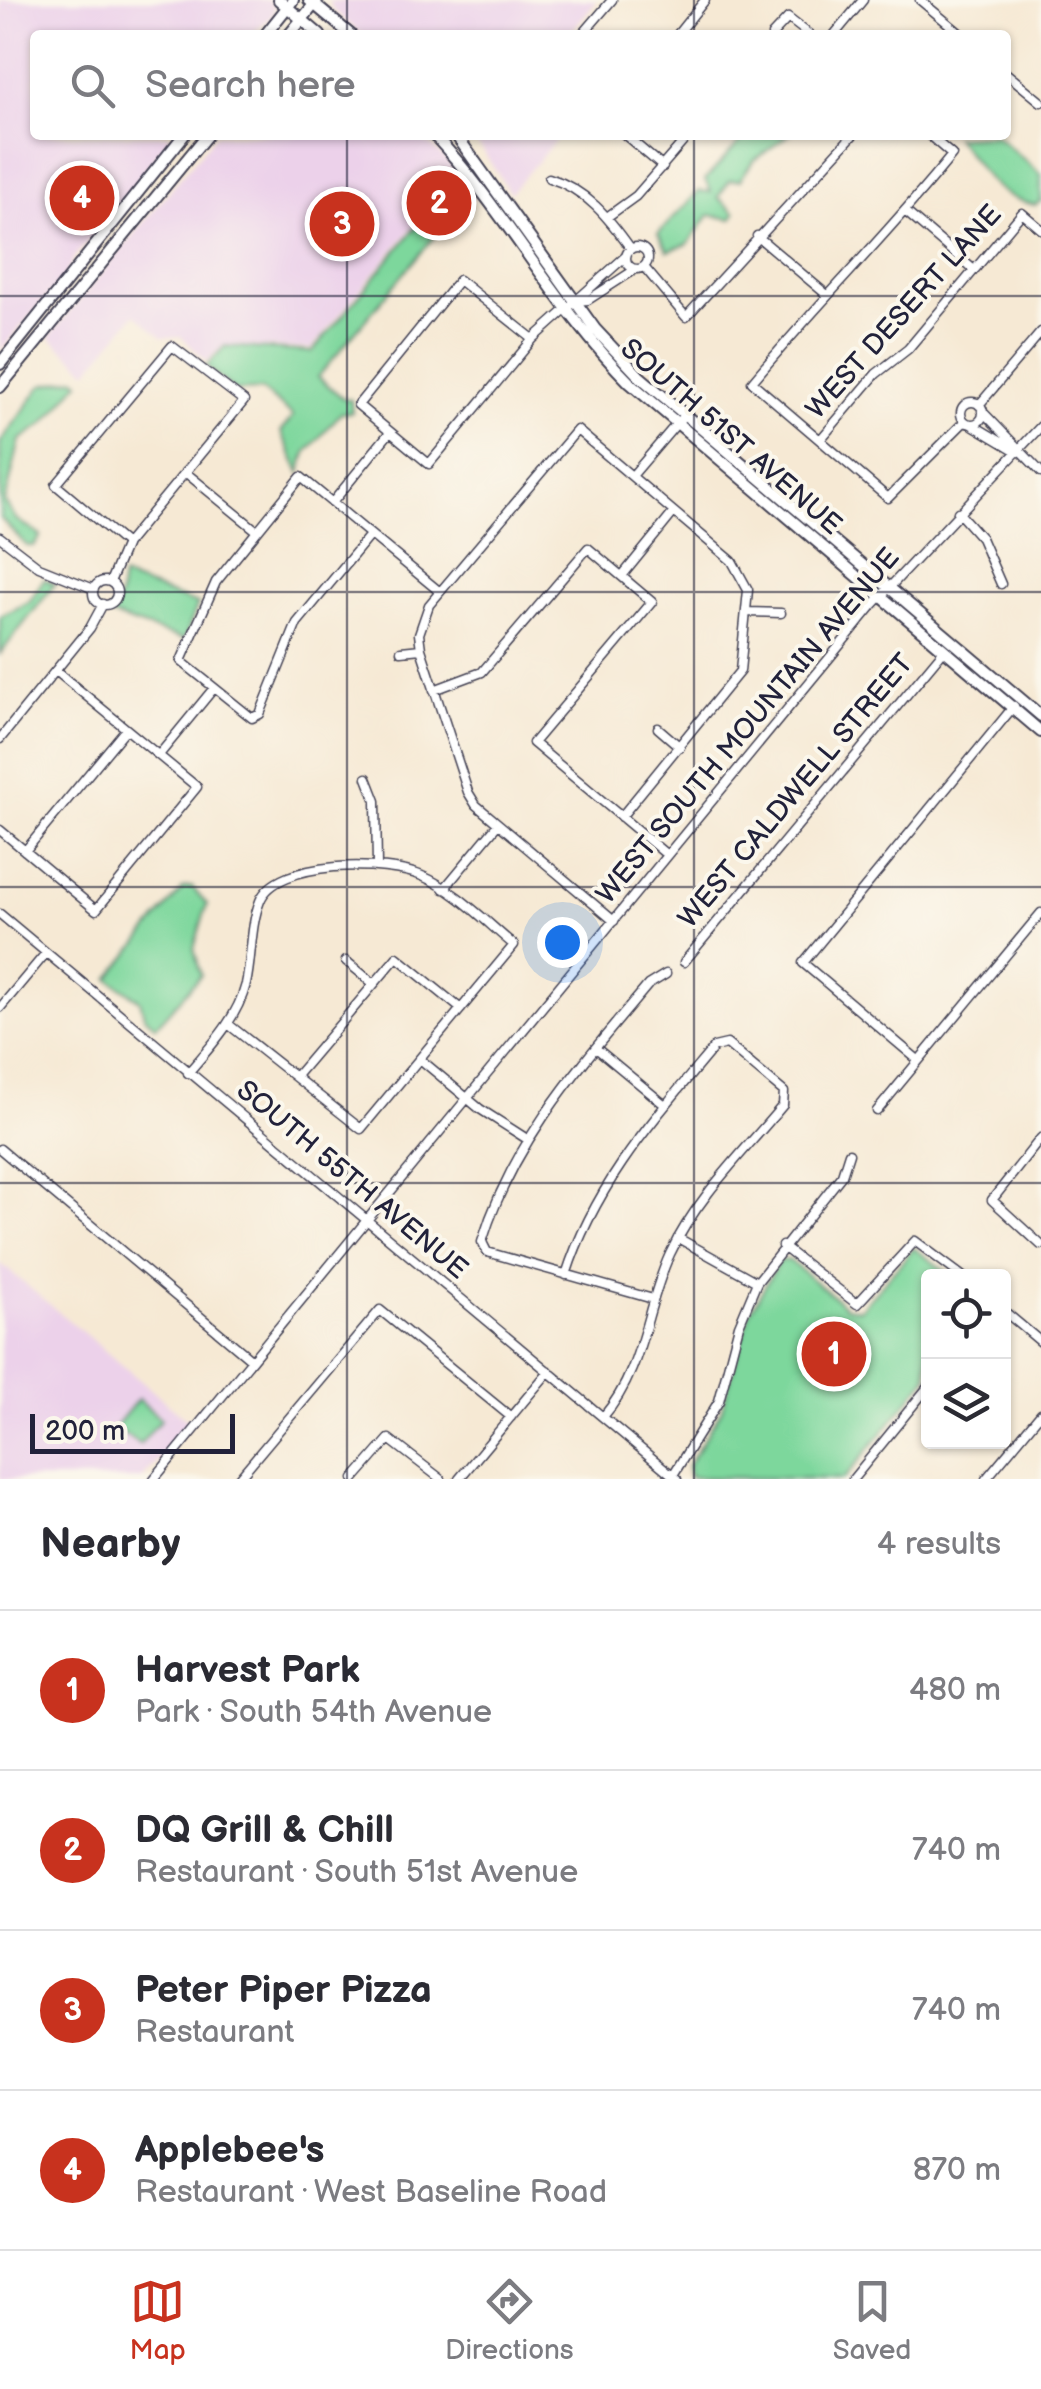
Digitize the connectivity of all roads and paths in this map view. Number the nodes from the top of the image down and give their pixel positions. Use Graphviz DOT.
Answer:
graph roads {
  1 [pos="612,0"];
  2 [pos="705,0"];
  3 [pos="863,0"];
  4 [pos="920,0"];
  5 [pos="287,2"];
  6 [pos="314,2"];
  7 [pos="302,20"];
  8 [pos="268,30"];
  9 [pos="293,30"];
  10 [pos="314,30"];
  11 [pos="345,30"];
  12 [pos="586,30"];
  13 [pos="680,30"];
  14 [pos="777,30"];
  15 [pos="804,30"];
  16 [pos="838,30"];
  17 [pos="956,30"];
  18 [pos="1011,77"];
  19 [pos="1041,102"];
  20 [pos="180,140"];
  21 [pos="203,140"];
  22 [pos="438,140"];
  23 [pos="459,140"];
  24 [pos="631,140"];
  25 [pos="686,140"];
  26 [pos="849,140"];
  27 [pos="935,140"];
  28 [pos="663,167"];
  29 [pos="549,178"];
  30 [pos="906,212"];
  31 [pos="607,217"];
  32 [pos="1041,229"];
  33 [pos="757,236"];
  34 [pos="629,252"];
  35 [pos="640,268"];
  36 [pos="974,270"];
  37 [pos="826,294"];
  38 [pos="570,305"];
  39 [pos="1041,332"];
  40 [pos="532,339"];
  41 [pos="0,364"];
  42 [pos="0,387"];
  43 [pos="981,408"];
  44 [pos="680,420"];
  45 [pos="968,423"];
  46 [pos="1041,426"];
  47 [pos="390,432"];
  48 [pos="820,440"];
  49 [pos="1018,452"];
  50 [pos="185,472"];
  51 [pos="1041,472"];
  52 [pos="632,476"];
  53 [pos="332,503"];
  54 [pos="674,512"];
  55 [pos="958,512"];
  56 [pos="256,530"];
  57 [pos="370,535"];
  58 [pos="0,537"];
  59 [pos="126,544"];
  60 [pos="622,576"];
  61 [pos="110,582"];
  62 [pos="1001,584"];
  63 [pos="94,589"];
  64 [pos="440,592"];
  65 [pos="886,594"];
  66 [pos="103,604"];
  67 [pos="748,612"];
  68 [pos="781,613"];
  69 [pos="421,649"];
  70 [pos="944,650"];
  71 [pos="402,651"];
  72 [pos="56,671"];
  73 [pos="214,688"];
  74 [pos="434,690"];
  75 [pos="1016,703"];
  76 [pos="1041,716"];
  77 [pos="658,728"];
  78 [pos="126,729"];
  79 [pos="1041,732"];
  80 [pos="0,739"];
  81 [pos="680,747"];
  82 [pos="159,756"];
  83 [pos="367,778"];
  84 [pos="621,817"];
  85 [pos="498,824"];
  86 [pos="0,830"];
  87 [pos="25,851"];
  88 [pos="667,855"];
  89 [pos="376,867"];
  90 [pos="444,889"];
  91 [pos="1041,912"];
  92 [pos="0,914"];
  93 [pos="614,921"];
  94 [pos="46,953"];
  95 [pos="346,960"];
  96 [pos="684,962"];
  97 [pos="666,974"];
  98 [pos="374,984"];
  99 [pos="0,1008"];
  100 [pos="461,1009"];
  101 [pos="228,1024"];
  102 [pos="596,1048"];
  103 [pos="420,1059"];
  104 [pos="918,1060"];
  105 [pos="188,1073"];
  106 [pos="296,1076"];
  107 [pos="468,1099"];
  108 [pos="665,1105"];
  109 [pos="877,1111"];
  110 [pos="1041,1138"];
  111 [pos="527,1139"];
  112 [pos="0,1149"];
  113 [pos="849,1153"];
  114 [pos="367,1222"];
  115 [pos="678,1238"];
  116 [pos="1041,1245"];
  117 [pos="782,1246"];
  118 [pos="953,1269"];
  119 [pos="566,1275"];
  120 [pos="756,1282"];
  121 [pos="653,1300"];
  122 [pos="1011,1317"];
  123 [pos="1041,1342"];
  124 [pos="252,1360"];
  125 [pos="549,1371"];
  126 [pos="921,1396"];
  127 [pos="1041,1413"];
  128 [pos="511,1416"];
  129 [pos="603,1417"];
  130 [pos="166,1473"];
  131 [pos="675,1477"];
  132 [pos="154,1479"];
  133 [pos="238,1479"];
  134 [pos="354,1479"];
  135 [pos="441,1479"];
  136 [pos="459,1479"];
  137 [pos="852,1479"];
  138 [pos="986,1479"];
  1 -- 12 [label="street"];
  2 -- 13 [label="street"];
  3 -- 16 [label="street"];
  4 -- 17 [label="street"];
  5 -- 7 [label="main road"];
  5 -- 8 [label="main road"];
  6 -- 7 [label="main road"];
  6 -- 11 [label="main road"];
  7 -- 9 [label="main road"];
  7 -- 10 [label="main road"];
  14 -- 15 [label="street"];
  18 -- 19 [label="street"];
  20 -- 41 [label="main road"];
  21 -- 42 [label="main road"];
  22 -- 38 [label="main road, SOUTH 51ST AVENUE"];
  23 -- 38 [label="main road, SOUTH 51ST AVENUE"];
  24 -- 28 [label="street"];
  25 -- 28 [label="street"];
  26 -- 33 [label="street"];
  27 -- 30 [label="street"];
  28 -- 31 [label="street"];
  29 -- 31 [label="street"];
  30 -- 36 [label="street"];
  30 -- 37 [label="street"];
  31 -- 34 [label="street"];
  32 -- 36 [label="street, WEST DESERT LANE"];
  33 -- 35 [label="street"];
  33 -- 37 [label="street"];
  34 -- 35 [label="street"];
  34 -- 35 [label="street"];
  34 -- 38 [label="street"];
  35 -- 38 [label="street"];
  36 -- 48 [label="street, WEST DESERT LANE"];
  37 -- 48 [label="street"];
  38 -- 40 [label="street"];
  38 -- 44 [label="main road, SOUTH 51ST AVENUE"];
  39 -- 43 [label="street"];
  40 -- 47 [label="street"];
  40 -- 47 [label="street"];
  43 -- 45 [label="street"];
  43 -- 45 [label="street"];
  43 -- 49 [label="street"];
  44 -- 52 [label="street"];
  44 -- 65 [label="main road, SOUTH 51ST AVENUE"];
  45 -- 48 [label="street"];
  45 -- 49 [label="street"];
  46 -- 49 [label="street, WEST SOUTH MOUNTAIN AVENUE"];
  47 -- 53 [label="street"];
  49 -- 51 [label="street"];
  49 -- 55 [label="street, WEST SOUTH MOUNTAIN AVENUE"];
  50 -- 56 [label="street"];
  50 -- 59 [label="street"];
  50 -- 59 [label="street"];
  52 -- 54 [label="street"];
  52 -- 64 [label="street"];
  53 -- 56 [label="street"];
  53 -- 57 [label="street"];
  54 -- 60 [label="street"];
  54 -- 67 [label="street"];
  55 -- 62 [label="street"];
  55 -- 65 [label="street, WEST SOUTH MOUNTAIN AVENUE"];
  56 -- 73 [label="street"];
  57 -- 64 [label="street"];
  57 -- 73 [label="street"];
  58 -- 63 [label="street"];
  59 -- 61 [label="street"];
  60 -- 74 [label="street"];
  60 -- 84 [label="street"];
  61 -- 63 [label="street"];
  61 -- 66 [label="street"];
  63 -- 66 [label="street"];
  64 -- 69 [label="street"];
  65 -- 70 [label="main road, SOUTH 51ST AVENUE"];
  65 -- 75 [label="main road, SOUTH 51ST AVENUE"];
  65 -- 88 [label="street, WEST SOUTH MOUNTAIN AVENUE"];
  66 -- 72 [label="street"];
  67 -- 68 [label="street"];
  67 -- 81 [label="street"];
  69 -- 71 [label="street"];
  69 -- 74 [label="street"];
  70 -- 75 [label="main road, SOUTH 51ST AVENUE"];
  70 -- 96 [label="street, WEST CALDWELL STREET"];
  72 -- 78 [label="street"];
  72 -- 80 [label="street"];
  73 -- 82 [label="street"];
  74 -- 85 [label="street"];
  75 -- 76 [label="main road, SOUTH 51ST AVENUE"];
  75 -- 79 [label="main road, SOUTH 51ST AVENUE"];
  75 -- 104 [label="street"];
  77 -- 81 [label="street"];
  78 -- 82 [label="street"];
  78 -- 87 [label="street"];
  81 -- 84 [label="street"];
  82 -- 87 [label="street"];
  83 -- 89 [label="street"];
  84 -- 88 [label="street"];
  85 -- 90 [label="street"];
  85 -- 93 [label="street"];
  86 -- 87 [label="street"];
  88 -- 93 [label="street, WEST SOUTH MOUNTAIN AVENUE"];
  89 -- 90 [label="street"];
  89 -- 101 [label="street"];
  90 -- 100 [label="street"];
  91 -- 104 [label="street"];
  92 -- 94 [label="street, SOUTH 55TH AVENUE"];
  93 -- 107 [label="street, WEST SOUTH MOUNTAIN AVENUE"];
  94 -- 99 [label="street"];
  94 -- 105 [label="street, SOUTH 55TH AVENUE"];
  95 -- 98 [label="street"];
  97 -- 102 [label="street"];
  98 -- 100 [label="street"];
  98 -- 106 [label="street"];
  100 -- 103 [label="street"];
  101 -- 105 [label="street"];
  101 -- 106 [label="street"];
  102 -- 108 [label="street"];
  102 -- 111 [label="street"];
  103 -- 106 [label="street"];
  103 -- 107 [label="street"];
  104 -- 109 [label="street"];
  105 -- 114 [label="street, SOUTH 55TH AVENUE"];
  107 -- 111 [label="street"];
  107 -- 114 [label="street, WEST SOUTH MOUNTAIN AVENUE"];
  108 -- 115 [label="street"];
  108 -- 119 [label="street"];
  110 -- 116 [label="street"];
  111 -- 119 [label="street"];
  112 -- 124 [label="street"];
  113 -- 117 [label="street"];
  114 -- 124 [label="street, WEST SOUTH MOUNTAIN AVENUE"];
  114 -- 125 [label="street, SOUTH 55TH AVENUE"];
  115 -- 120 [label="street"];
  115 -- 121 [label="street"];
  117 -- 118 [label="street"];
  117 -- 120 [label="street"];
  119 -- 121 [label="street"];
  120 -- 131 [label="street"];
  121 -- 129 [label="street"];
  122 -- 123 [label="street"];
  124 -- 130 [label="street, WEST SOUTH MOUNTAIN AVENUE"];
  125 -- 128 [label="street"];
  125 -- 129 [label="street, SOUTH 55TH AVENUE"];
  126 -- 137 [label="street"];
  127 -- 138 [label="street"];
  128 -- 133 [label="street"];
  128 -- 136 [label="street"];
  129 -- 131 [label="street, SOUTH 55TH AVENUE"];
  130 -- 132 [label="street, WEST SOUTH MOUNTAIN AVENUE"];
  134 -- 135 [label="street"];
}
